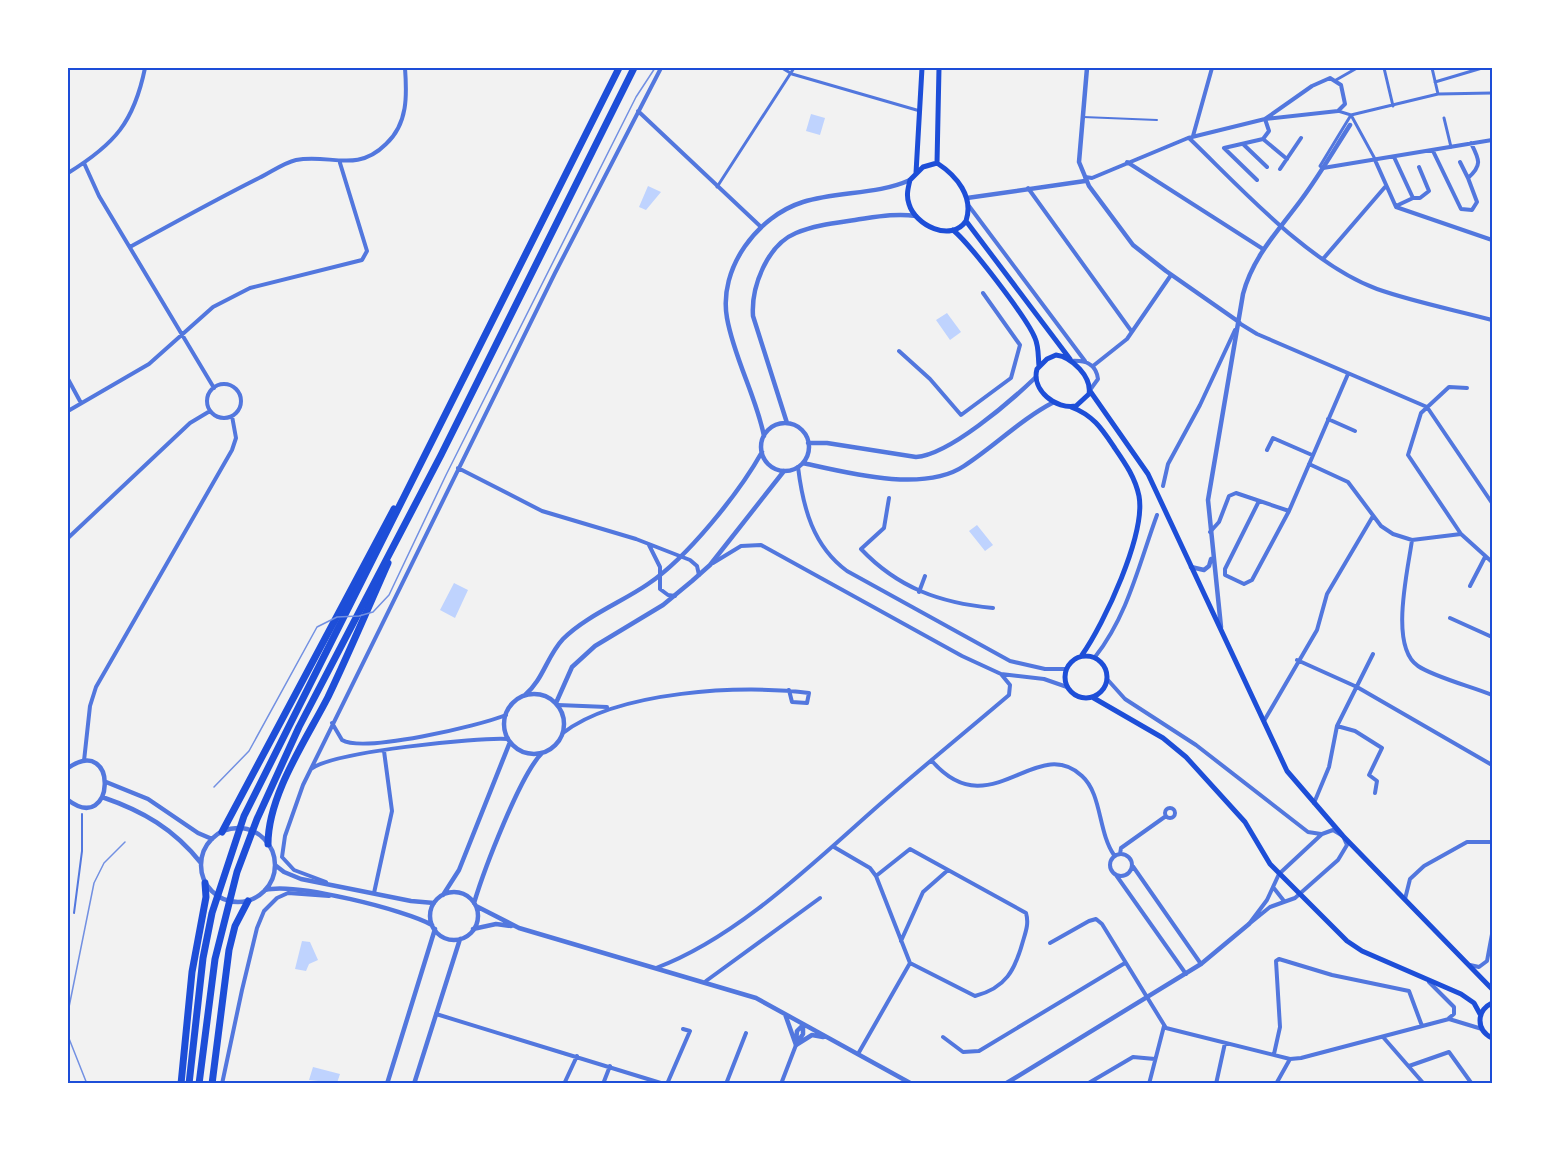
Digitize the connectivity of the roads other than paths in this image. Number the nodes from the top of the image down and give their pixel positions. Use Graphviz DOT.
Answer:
graph roads {
  1 [pos="145,68"];
  2 [pos="405,68"];
  3 [pos="618,68"];
  4 [pos="635,68"];
  5 [pos="661,68"];
  6 [pos="782,68"];
  7 [pos="795,68"];
  8 [pos="922,68"];
  9 [pos="939,68"];
  10 [pos="1087,68"];
  11 [pos="1212,68"];
  12 [pos="1357,68"];
  13 [pos="1384,68"];
  14 [pos="1432,68"];
  15 [pos="1482,68"];
  16 [pos="792,74"];
  17 [pos="1336,80"];
  18 [pos="1435,82"];
  19 [pos="1492,93"];
  20 [pos="1438,94"];
  21 [pos="1393,106"];
  22 [pos="638,111"];
  23 [pos="920,111"];
  24 [pos="1338,111"];
  25 [pos="1351,115"];
  26 [pos="1083,117"];
  27 [pos="1444,118"];
  28 [pos="1265,119"];
  29 [pos="1157,120"];
  30 [pos="1350,125"];
  31 [pos="1190,137"];
  32 [pos="1301,138"];
  33 [pos="1263,139"];
  34 [pos="1492,140"];
  35 [pos="1242,143"];
  36 [pos="1471,143"];
  37 [pos="1451,147"];
  38 [pos="1433,150"];
  39 [pos="1394,157"];
  40 [pos="1287,159"];
  41 [pos="1375,160"];
  42 [pos="1126,162"];
  43 [pos="1460,162"];
  44 [pos="84,163"];
  45 [pos="340,163"];
  46 [pos="937,163"];
  47 [pos="1267,166"];
  48 [pos="1419,167"];
  49 [pos="1322,168"];
  50 [pos="1280,169"];
  51 [pos="68,173"];
  52 [pos="916,173"];
  53 [pos="1084,178"];
  54 [pos="1092,178"];
  55 [pos="1468,178"];
  56 [pos="910,180"];
  57 [pos="1257,180"];
  58 [pos="1089,186"];
  59 [pos="717,187"];
  60 [pos="1385,187"];
  61 [pos="1028,188"];
  62 [pos="967,198"];
  63 [pos="1413,198"];
  64 [pos="969,206"];
  65 [pos="1396,207"];
  66 [pos="916,216"];
  67 [pos="966,221"];
  68 [pos="759,226"];
  69 [pos="1282,226"];
  70 [pos="953,230"];
  71 [pos="1492,240"];
  72 [pos="130,247"];
  73 [pos="1263,249"];
  74 [pos="1323,259"];
  75 [pos="1171,275"];
  76 [pos="983,293"];
  77 [pos="1492,320"];
  78 [pos="1239,322"];
  79 [pos="183,332"];
  80 [pos="1132,332"];
  81 [pos="899,351"];
  82 [pos="1071,360"];
  83 [pos="1085,361"];
  84 [pos="1039,366"];
  85 [pos="1093,366"];
  86 [pos="1348,374"];
  87 [pos="1036,377"];
  88 [pos="68,379"];
  89 [pos="214,388"];
  90 [pos="1467,388"];
  91 [pos="1090,391"];
  92 [pos="1054,402"];
  93 [pos="81,403"];
  94 [pos="1071,407"];
  95 [pos="1427,407"];
  96 [pos="68,411"];
  97 [pos="210,411"];
  98 [pos="232,416"];
  99 [pos="1328,419"];
  100 [pos="787,423"];
  101 [pos="1355,431"];
  102 [pos="764,436"];
  103 [pos="808,443"];
  104 [pos="1267,450"];
  105 [pos="425,452"];
  106 [pos="762,452"];
  107 [pos="441,454"];
  108 [pos="1312,455"];
  109 [pos="1309,464"];
  110 [pos="800,465"];
  111 [pos="458,468"];
  112 [pos="784,471"];
  113 [pos="1163,486"];
  114 [pos="889,498"];
  115 [pos="1259,501"];
  116 [pos="1492,503"];
  117 [pos="1289,511"];
  118 [pos="1157,515"];
  119 [pos="1373,516"];
  120 [pos="1210,532"];
  121 [pos="1461,534"];
  122 [pos="68,538"];
  123 [pos="1412,540"];
  124 [pos="648,544"];
  125 [pos="1212,554"];
  126 [pos="1485,556"];
  127 [pos="680,558"];
  128 [pos="1492,561"];
  129 [pos="710,565"];
  130 [pos="1191,567"];
  131 [pos="699,575"];
  132 [pos="659,576"];
  133 [pos="925,576"];
  134 [pos="1470,586"];
  135 [pos="919,592"];
  136 [pos="676,596"];
  137 [pos="993,608"];
  138 [pos="1450,618"];
  139 [pos="1221,633"];
  140 [pos="1492,637"];
  141 [pos="1373,654"];
  142 [pos="1082,656"];
  143 [pos="1095,657"];
  144 [pos="1297,660"];
  145 [pos="1066,669"];
  146 [pos="1001,675"];
  147 [pos="1107,678"];
  148 [pos="1067,687"];
  149 [pos="1356,687"];
  150 [pos="789,690"];
  151 [pos="1492,694"];
  152 [pos="525,695"];
  153 [pos="1092,697"];
  154 [pos="557,704"];
  155 [pos="617,707"];
  156 [pos="506,715"];
  157 [pos="332,722"];
  158 [pos="1262,723"];
  159 [pos="1337,726"];
  160 [pos="563,733"];
  161 [pos="509,740"];
  162 [pos="384,751"];
  163 [pos="543,753"];
  164 [pos="84,761"];
  165 [pos="932,761"];
  166 [pos="1492,765"];
  167 [pos="68,768"];
  168 [pos="310,770"];
  169 [pos="106,782"];
  170 [pos="1375,793"];
  171 [pos="102,797"];
  172 [pos="68,800"];
  173 [pos="1314,803"];
  174 [pos="82,814"];
  175 [pos="1167,816"];
  176 [pos="222,832"];
  177 [pos="1322,834"];
  178 [pos="1343,836"];
  179 [pos="213,839"];
  180 [pos="1492,842"];
  181 [pos="268,844"];
  182 [pos="834,847"];
  183 [pos="1120,854"];
  184 [pos="1114,855"];
  185 [pos="201,863"];
  186 [pos="274,865"];
  187 [pos="1132,865"];
  188 [pos="948,870"];
  189 [pos="1280,874"];
  190 [pos="1116,875"];
  191 [pos="876,876"];
  192 [pos="326,882"];
  193 [pos="205,883"];
  194 [pos="1272,887"];
  195 [pos="265,890"];
  196 [pos="374,893"];
  197 [pos="1300,894"];
  198 [pos="443,895"];
  199 [pos="329,896"];
  200 [pos="820,898"];
  201 [pos="1405,899"];
  202 [pos="248,901"];
  203 [pos="1284,901"];
  204 [pos="434,903"];
  205 [pos="475,904"];
  206 [pos="74,912"];
  207 [pos="1249,924"];
  208 [pos="433,927"];
  209 [pos="519,928"];
  210 [pos="473,929"];
  211 [pos="1492,934"];
  212 [pos="460,939"];
  213 [pos="900,941"];
  214 [pos="1050,943"];
  215 [pos="910,963"];
  216 [pos="1125,963"];
  217 [pos="1201,964"];
  218 [pos="1470,965"];
  219 [pos="656,968"];
  220 [pos="1186,974"];
  221 [pos="1422,977"];
  222 [pos="706,981"];
  223 [pos="1492,990"];
  224 [pos="1146,998"];
  225 [pos="1492,1003"];
  226 [pos="436,1014"];
  227 [pos="785,1014"];
  228 [pos="1480,1014"];
  229 [pos="1449,1019"];
  230 [pos="804,1024"];
  231 [pos="1164,1026"];
  232 [pos="1422,1026"];
  233 [pos="683,1029"];
  234 [pos="1482,1029"];
  235 [pos="746,1033"];
  236 [pos="943,1037"];
  237 [pos="1383,1037"];
  238 [pos="829,1038"];
  239 [pos="1492,1038"];
  240 [pos="1225,1043"];
  241 [pos="796,1045"];
  242 [pos="858,1054"];
  243 [pos="1274,1054"];
  244 [pos="577,1056"];
  245 [pos="1155,1059"];
  246 [pos="1290,1059"];
  247 [pos="610,1066"];
  248 [pos="1409,1066"];
  249 [pos="181,1083"];
  250 [pos="189,1083"];
  251 [pos="199,1083"];
  252 [pos="212,1083"];
  253 [pos="222,1083"];
  254 [pos="387,1083"];
  255 [pos="414,1083"];
  256 [pos="564,1083"];
  257 [pos="603,1083"];
  258 [pos="662,1083"];
  259 [pos="726,1083"];
  260 [pos="782,1083"];
  261 [pos="912,1083"];
  262 [pos="1005,1083"];
  263 [pos="1087,1083"];
  264 [pos="1149,1083"];
  265 [pos="1216,1083"];
  266 [pos="1277,1083"];
  267 [pos="1424,1083"];
  268 [pos="1472,1083"];
  1 -- 44 [label="street"];
  2 -- 45 [label="street"];
  3 -- 105 [label="highway"];
  4 -- 107 [label="highway"];
  5 -- 22 [label="street"];
  6 -- 16 [label="street"];
  7 -- 16 [label="street"];
  8 -- 23 [label="main road"];
  9 -- 46 [label="main road"];
  10 -- 26 [label="street"];
  11 -- 31 [label="street"];
  12 -- 17 [label="street"];
  13 -- 21 [label="street"];
  14 -- 18 [label="street"];
  15 -- 18 [label="street"];
  16 -- 23 [label="street"];
  16 -- 59 [label="street"];
  17 -- 24 [label="street"];
  17 -- 28 [label="street"];
  18 -- 20 [label="street"];
  19 -- 20 [label="street"];
  20 -- 21 [label="street"];
  21 -- 25 [label="street"];
  22 -- 59 [label="street"];
  22 -- 111 [label="street"];
  23 -- 52 [label="main road"];
  24 -- 25 [label="street"];
  24 -- 28 [label="street"];
  25 -- 41 [label="street"];
  25 -- 49 [label="street"];
  26 -- 29 [label="lane"];
  26 -- 53 [label="street"];
  27 -- 37 [label="street"];
  28 -- 31 [label="street"];
  28 -- 33 [label="street"];
  30 -- 49 [label="street"];
  31 -- 42 [label="street"];
  31 -- 69 [label="street"];
  32 -- 40 [label="street"];
  33 -- 35 [label="street"];
  33 -- 40 [label="street"];
  34 -- 36 [label="street"];
  35 -- 47 [label="street"];
  35 -- 57 [label="street"];
  36 -- 37 [label="street"];
  36 -- 55 [label="street"];
  37 -- 38 [label="street"];
  38 -- 39 [label="street"];
  38 -- 55 [label="street"];
  39 -- 41 [label="street"];
  39 -- 63 [label="street"];
  40 -- 50 [label="street"];
  41 -- 49 [label="street"];
  41 -- 60 [label="street"];
  42 -- 54 [label="street"];
  42 -- 73 [label="street"];
  43 -- 55 [label="street"];
  44 -- 51 [label="street"];
  44 -- 72 [label="street"];
  45 -- 72 [label="street"];
  45 -- 79 [label="street"];
  46 -- 52 [label="main road"];
  46 -- 62 [label="main road"];
  48 -- 63 [label="street"];
  49 -- 69 [label="street"];
  52 -- 56 [label="main road"];
  53 -- 54 [label="street"];
  53 -- 58 [label="street"];
  53 -- 61 [label="street"];
  54 -- 58 [label="street"];
  56 -- 66 [label="main road"];
  56 -- 68 [label="street"];
  58 -- 75 [label="street"];
  59 -- 68 [label="street"];
  60 -- 65 [label="street"];
  60 -- 74 [label="street"];
  61 -- 62 [label="street"];
  61 -- 80 [label="street"];
  62 -- 64 [label="main road"];
  63 -- 65 [label="street"];
  64 -- 67 [label="main road"];
  64 -- 83 [label="street"];
  65 -- 71 [label="street"];
  66 -- 70 [label="main road"];
  66 -- 100 [label="street"];
  67 -- 70 [label="main road"];
  67 -- 82 [label="main road"];
  68 -- 102 [label="street"];
  69 -- 73 [label="street"];
  69 -- 74 [label="street"];
  70 -- 84 [label="main road"];
  72 -- 79 [label="street"];
  73 -- 78 [label="street"];
  74 -- 77 [label="street"];
  75 -- 78 [label="street"];
  75 -- 80 [label="street"];
  76 -- 81 [label="street"];
  78 -- 86 [label="street"];
  78 -- 113 [label="street"];
  78 -- 120 [label="street"];
  79 -- 89 [label="street"];
  79 -- 93 [label="street"];
  80 -- 85 [label="street"];
  82 -- 83 [label="street"];
  82 -- 84 [label="main road"];
  82 -- 91 [label="main road"];
  83 -- 85 [label="street"];
  84 -- 87 [label="main road"];
  85 -- 91 [label="street"];
  86 -- 95 [label="street"];
  86 -- 99 [label="street"];
  87 -- 92 [label="main road"];
  87 -- 103 [label="street"];
  88 -- 93 [label="street"];
  89 -- 97 [label="street"];
  89 -- 98 [label="street"];
  90 -- 95 [label="street"];
  91 -- 94 [label="main road"];
  91 -- 130 [label="main road"];
  92 -- 94 [label="main road"];
  92 -- 110 [label="street"];
  93 -- 96 [label="street"];
  94 -- 142 [label="main road"];
  95 -- 116 [label="street"];
  95 -- 121 [label="street"];
  97 -- 98 [label="street"];
  97 -- 122 [label="street"];
  98 -- 164 [label="street"];
  99 -- 101 [label="street"];
  99 -- 108 [label="street"];
  100 -- 102 [label="street"];
  100 -- 103 [label="street"];
  102 -- 106 [label="street"];
  103 -- 110 [label="street"];
  104 -- 108 [label="street"];
  105 -- 176 [label="highway"];
  105 -- 250 [label="highway"];
  106 -- 112 [label="street"];
  106 -- 127 [label="street"];
  107 -- 181 [label="highway"];
  107 -- 251 [label="highway"];
  108 -- 109 [label="street"];
  109 -- 117 [label="street"];
  109 -- 119 [label="street"];
  110 -- 112 [label="street"];
  110 -- 145 [label="street"];
  111 -- 124 [label="street"];
  111 -- 157 [label="street"];
  112 -- 129 [label="street"];
  114 -- 135 [label="street"];
  115 -- 117 [label="street"];
  115 -- 117 [label="street"];
  115 -- 120 [label="street"];
  118 -- 143 [label="street"];
  119 -- 123 [label="street"];
  119 -- 144 [label="street"];
  120 -- 125 [label="street"];
  121 -- 123 [label="street"];
  121 -- 126 [label="street"];
  123 -- 151 [label="street"];
  124 -- 127 [label="street"];
  124 -- 132 [label="street"];
  125 -- 130 [label="street"];
  125 -- 139 [label="street"];
  126 -- 128 [label="street"];
  126 -- 134 [label="street"];
  127 -- 131 [label="street"];
  127 -- 132 [label="street"];
  129 -- 131 [label="street"];
  129 -- 146 [label="street"];
  130 -- 139 [label="main road"];
  131 -- 136 [label="street"];
  132 -- 136 [label="street"];
  132 -- 152 [label="street"];
  133 -- 135 [label="street"];
  135 -- 137 [label="street"];
  136 -- 154 [label="street"];
  138 -- 140 [label="street"];
  139 -- 158 [label="main road"];
  141 -- 149 [label="street"];
  142 -- 143 [label="main road"];
  142 -- 145 [label="main road"];
  143 -- 147 [label="main road"];
  144 -- 149 [label="street"];
  144 -- 158 [label="street"];
  145 -- 148 [label="main road"];
  146 -- 148 [label="street"];
  146 -- 165 [label="street"];
  147 -- 153 [label="main road"];
  147 -- 177 [label="street"];
  148 -- 153 [label="main road"];
  149 -- 159 [label="street"];
  149 -- 166 [label="street"];
  150 -- 150 [label="street"];
  150 -- 155 [label="street"];
  152 -- 154 [label="street"];
  152 -- 156 [label="street"];
  153 -- 189 [label="main road"];
  154 -- 155 [label="street"];
  154 -- 160 [label="street"];
  155 -- 160 [label="street"];
  156 -- 157 [label="street"];
  156 -- 161 [label="street"];
  157 -- 168 [label="street"];
  158 -- 173 [label="main road"];
  159 -- 170 [label="street"];
  159 -- 173 [label="street"];
  160 -- 163 [label="street"];
  161 -- 162 [label="street"];
  161 -- 163 [label="street"];
  161 -- 198 [label="street"];
  162 -- 168 [label="street"];
  162 -- 196 [label="street"];
  163 -- 205 [label="street"];
  164 -- 167 [label="street"];
  164 -- 169 [label="street"];
  165 -- 182 [label="street"];
  165 -- 184 [label="street"];
  168 -- 192 [label="street"];
  169 -- 171 [label="street"];
  169 -- 179 [label="street"];
  171 -- 172 [label="street"];
  171 -- 185 [label="street"];
  173 -- 178 [label="main road"];
  174 -- 206 [label="lane"];
  175 -- 183 [label="street"];
  176 -- 179 [label="street"];
  176 -- 181 [label="street"];
  177 -- 178 [label="street"];
  177 -- 189 [label="street"];
  178 -- 197 [label="street"];
  178 -- 201 [label="main road"];
  179 -- 185 [label="street"];
  180 -- 201 [label="street"];
  181 -- 186 [label="street"];
  182 -- 191 [label="street"];
  182 -- 219 [label="street"];
  183 -- 184 [label="street"];
  183 -- 187 [label="street"];
  184 -- 190 [label="street"];
  185 -- 193 [label="street"];
  186 -- 192 [label="street"];
  186 -- 195 [label="street"];
  187 -- 190 [label="street"];
  187 -- 217 [label="street"];
  188 -- 191 [label="street"];
  188 -- 213 [label="street"];
  188 -- 215 [label="street"];
  189 -- 194 [label="street"];
  189 -- 197 [label="main road"];
  190 -- 220 [label="street"];
  191 -- 213 [label="street"];
  192 -- 196 [label="street"];
  193 -- 202 [label="street"];
  193 -- 249 [label="highway"];
  194 -- 203 [label="street"];
  194 -- 207 [label="street"];
  195 -- 199 [label="street"];
  195 -- 202 [label="street"];
  196 -- 204 [label="street"];
  197 -- 203 [label="street"];
  197 -- 221 [label="main road"];
  198 -- 204 [label="street"];
  198 -- 205 [label="street"];
  199 -- 208 [label="street"];
  199 -- 253 [label="street"];
  200 -- 222 [label="street"];
  201 -- 218 [label="main road"];
  202 -- 252 [label="highway"];
  203 -- 207 [label="street"];
  204 -- 208 [label="street"];
  205 -- 209 [label="street"];
  205 -- 210 [label="street"];
  207 -- 217 [label="street"];
  208 -- 212 [label="street"];
  208 -- 254 [label="street"];
  209 -- 210 [label="street"];
  209 -- 219 [label="street"];
  210 -- 212 [label="street"];
  211 -- 218 [label="street"];
  212 -- 226 [label="street"];
  213 -- 215 [label="street"];
  214 -- 216 [label="street"];
  215 -- 242 [label="street"];
  216 -- 224 [label="street"];
  216 -- 236 [label="street"];
  217 -- 220 [label="street"];
  218 -- 223 [label="main road"];
  219 -- 222 [label="street"];
  220 -- 224 [label="street"];
  221 -- 228 [label="main road"];
  221 -- 229 [label="street"];
  222 -- 227 [label="street"];
  224 -- 231 [label="street"];
  224 -- 262 [label="street"];
  225 -- 228 [label="main road"];
  226 -- 244 [label="street"];
  226 -- 255 [label="street"];
  227 -- 230 [label="street"];
  227 -- 241 [label="street"];
  228 -- 234 [label="main road"];
  229 -- 232 [label="street"];
  229 -- 234 [label="street"];
  230 -- 238 [label="street"];
  230 -- 241 [label="street"];
  231 -- 240 [label="street"];
  231 -- 245 [label="street"];
  232 -- 237 [label="street"];
  232 -- 243 [label="street"];
  233 -- 258 [label="street"];
  234 -- 239 [label="main road"];
  235 -- 259 [label="street"];
  237 -- 246 [label="street"];
  237 -- 248 [label="street"];
  238 -- 241 [label="street"];
  238 -- 242 [label="street"];
  240 -- 243 [label="street"];
  240 -- 265 [label="street"];
  241 -- 260 [label="street"];
  242 -- 261 [label="street"];
  243 -- 246 [label="street"];
  244 -- 247 [label="street"];
  244 -- 256 [label="street"];
  245 -- 263 [label="street"];
  245 -- 264 [label="street"];
  246 -- 266 [label="street"];
  247 -- 257 [label="street"];
  247 -- 258 [label="street"];
  248 -- 267 [label="street"];
  248 -- 268 [label="street"];
}
